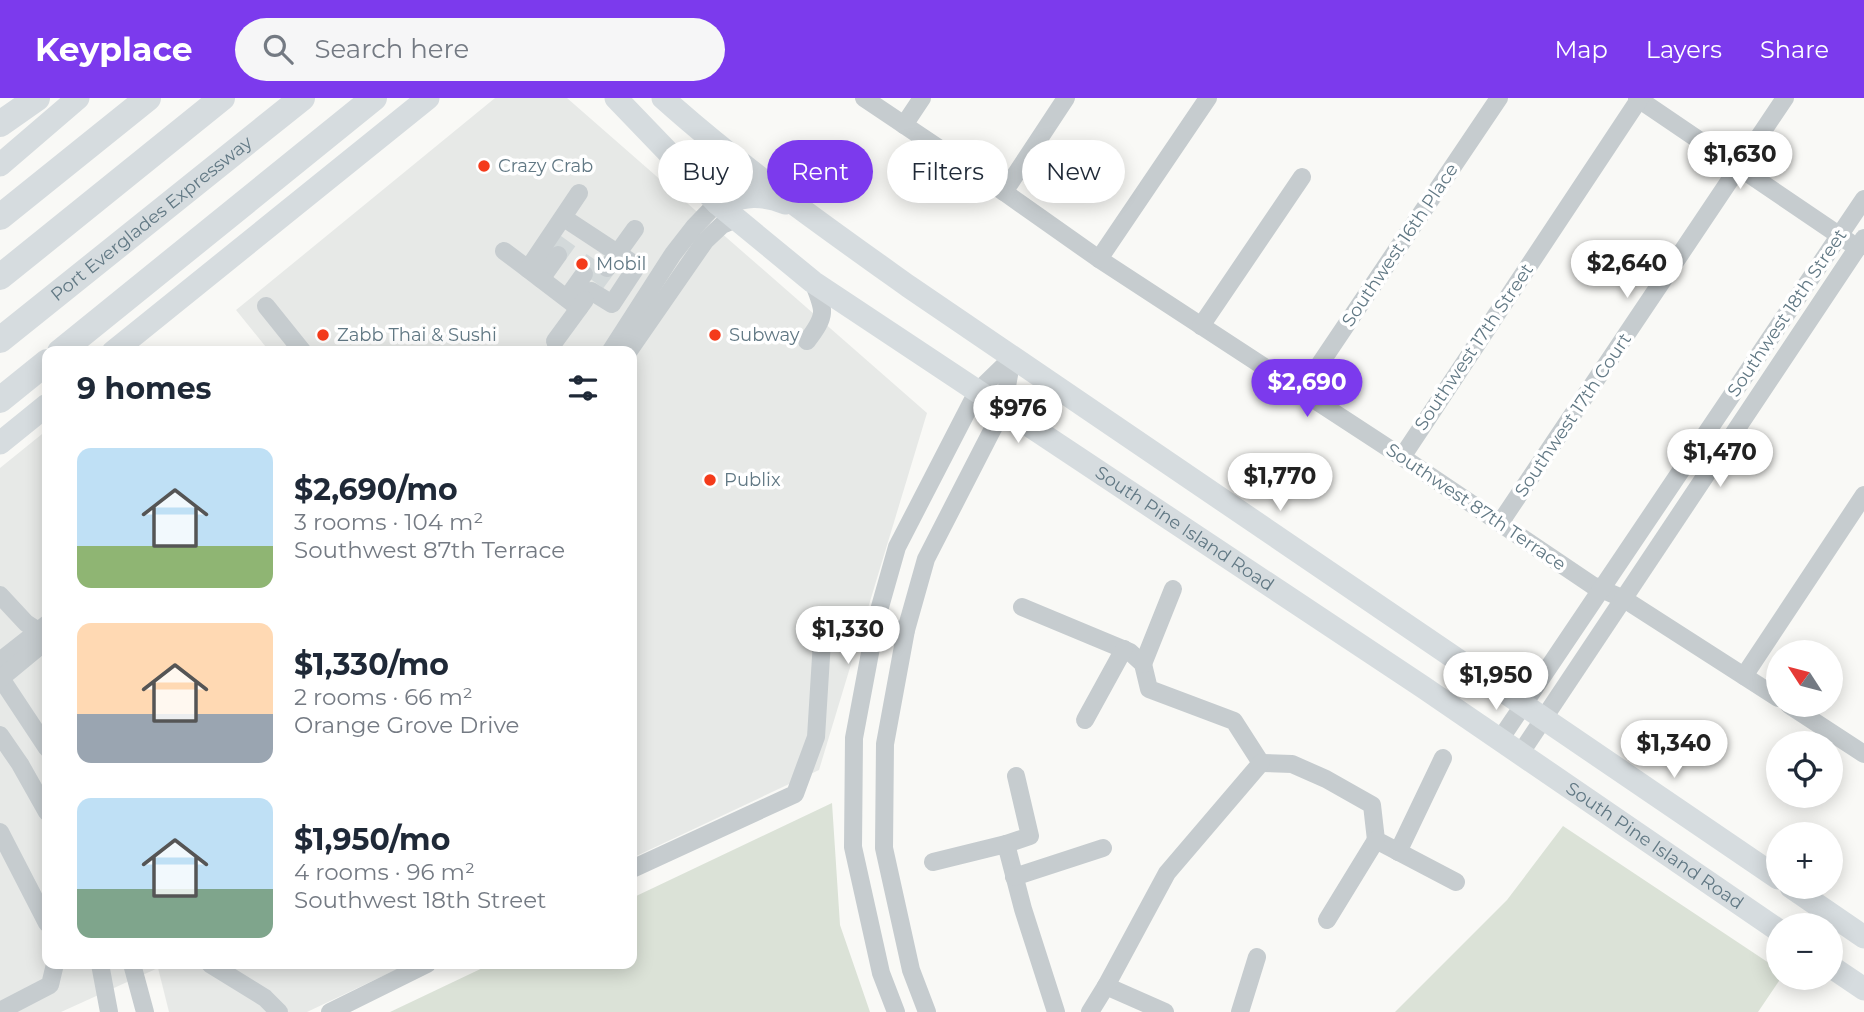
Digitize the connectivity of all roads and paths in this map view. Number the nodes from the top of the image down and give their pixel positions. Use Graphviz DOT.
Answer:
graph roads {
  1 [pos="37,98"];
  2 [pos="78,98"];
  3 [pos="148,98"];
  4 [pos="222,98"];
  5 [pos="302,98"];
  6 [pos="374,98"];
  7 [pos="428,98"];
  8 [pos="616,98"];
  9 [pos="663,98"];
  10 [pos="864,98"];
  11 [pos="922,98"];
  12 [pos="1066,98"];
  13 [pos="1208,98"];
  14 [pos="1499,98"];
  15 [pos="1639,98"];
  16 [pos="1786,98"];
  17 [pos="0,124"];
  18 [pos="904,125"];
  19 [pos="926,140"];
  20 [pos="658,142"];
  21 [pos="0,164"];
  22 [pos="1740,167"];
  23 [pos="1303,177"];
  24 [pos="1008,186"];
  25 [pos="579,193"];
  26 [pos="1008,195"];
  27 [pos="753,196"];
  28 [pos="1864,199"];
  29 [pos="717,203"];
  30 [pos="799,209"];
  31 [pos="0,217"];
  32 [pos="736,219"];
  33 [pos="635,229"];
  34 [pos="567,235"];
  35 [pos="1839,236"];
  36 [pos="1862,246"];
  37 [pos="504,251"];
  38 [pos="1099,259"];
  39 [pos="599,268"];
  40 [pos="535,274"];
  41 [pos="0,277"];
  42 [pos="813,282"];
  43 [pos="573,303"];
  44 [pos="267,306"];
  45 [pos="1201,326"];
  46 [pos="0,340"];
  47 [pos="555,341"];
  48 [pos="807,341"];
  49 [pos="67,346"];
  50 [pos="120,346"];
  51 [pos="298,346"];
  52 [pos="614,346"];
  53 [pos="632,346"];
  54 [pos="1012,358"];
  55 [pos="42,366"];
  56 [pos="977,392"];
  57 [pos="1301,392"];
  58 [pos="0,400"];
  59 [pos="42,409"];
  60 [pos="1003,409"];
  61 [pos="0,443"];
  62 [pos="1402,457"];
  63 [pos="1864,495"];
  64 [pos="1500,523"];
  65 [pos="1173,589"];
  66 [pos="1602,590"];
  67 [pos="0,595"];
  68 [pos="1623,599"];
  69 [pos="1022,607"];
  70 [pos="874,628"];
  71 [pos="906,629"];
  72 [pos="42,631"];
  73 [pos="42,633"];
  74 [pos="42,634"];
  75 [pos="1124,649"];
  76 [pos="0,661"];
  77 [pos="1143,664"];
  78 [pos="1744,676"];
  79 [pos="0,677"];
  80 [pos="1766,690"];
  81 [pos="1524,705"];
  82 [pos="1544,718"];
  83 [pos="1810,718"];
  84 [pos="1085,720"];
  85 [pos="0,735"];
  86 [pos="886,736"];
  87 [pos="855,738"];
  88 [pos="42,740"];
  89 [pos="1499,741"];
  90 [pos="1863,751"];
  91 [pos="1520,754"];
  92 [pos="1443,758"];
  93 [pos="1261,763"];
  94 [pos="1016,776"];
  95 [pos="42,803"];
  96 [pos="0,832"];
  97 [pos="1377,840"];
  98 [pos="1006,844"];
  99 [pos="1103,848"];
  100 [pos="1398,852"];
  101 [pos="933,862"];
  102 [pos="637,867"];
  103 [pos="1766,870"];
  104 [pos="1014,877"];
  105 [pos="1456,882"];
  106 [pos="1809,899"];
  107 [pos="42,913"];
  108 [pos="1327,920"];
  109 [pos="1766,922"];
  110 [pos="1864,937"];
  111 [pos="1257,957"];
  112 [pos="54,969"];
  113 [pos="101,969"];
  114 [pos="133,969"];
  115 [pos="218,969"];
  116 [pos="417,969"];
  117 [pos="1843,975"];
  118 [pos="1106,986"];
  119 [pos="1864,989"];
  120 [pos="0,1011"];
  121 [pos="110,1012"];
  122 [pos="145,1012"];
  123 [pos="279,1012"];
  124 [pos="330,1012"];
  125 [pos="897,1012"];
  126 [pos="927,1012"];
  127 [pos="1056,1012"];
  128 [pos="1090,1012"];
  129 [pos="1165,1012"];
  130 [pos="1240,1012"];
  1 -- 17 [label="highway"];
  2 -- 21 [label="main road"];
  3 -- 31 [label="highway"];
  4 -- 41 [label="highway"];
  5 -- 46 [label="highway, Port Everglades Expressway"];
  6 -- 49 [label="highway"];
  7 -- 50 [label="main road"];
  8 -- 20 [label="main road, South Pine Island Road"];
  9 -- 30 [label="main road"];
  10 -- 18 [label="street, Southwest 87th Terrace"];
  11 -- 18 [label="street"];
  12 -- 24 [label="street"];
  13 -- 38 [label="street"];
  14 -- 57 [label="street, Southwest 16th Place"];
  15 -- 22 [label="street"];
  15 -- 62 [label="street, Southwest 17th Street"];
  16 -- 22 [label="street, Southwest 17th Court"];
  18 -- 19 [label="street, Southwest 87th Terrace"];
  22 -- 35 [label="street"];
  22 -- 64 [label="street, Southwest 17th Court"];
  23 -- 45 [label="street"];
  25 -- 34 [label="street"];
  26 -- 38 [label="street, Southwest 87th Terrace"];
  27 -- 30 [label="main road"];
  28 -- 35 [label="street, Southwest 18th Street"];
  29 -- 32 [label="main road, South Pine Island Road"];
  29 -- 52 [label="street"];
  30 -- 54 [label="main road"];
  32 -- 42 [label="main road, South Pine Island Road"];
  32 -- 53 [label="street"];
  33 -- 39 [label="street"];
  34 -- 39 [label="street"];
  34 -- 40 [label="street"];
  34 -- 40 [label="street"];
  35 -- 36 [label="street"];
  35 -- 66 [label="street, Southwest 18th Street"];
  36 -- 68 [label="street, Southwest 18th Street"];
  37 -- 40 [label="street"];
  38 -- 45 [label="street, Southwest 87th Terrace"];
  39 -- 43 [label="street"];
  40 -- 43 [label="street"];
  42 -- 48 [label="street"];
  42 -- 56 [label="main road, South Pine Island Road"];
  43 -- 47 [label="street"];
  44 -- 51 [label="street"];
  45 -- 57 [label="street, Southwest 87th Terrace"];
  54 -- 56 [label="street"];
  54 -- 60 [label="street"];
  54 -- 81 [label="main road"];
  55 -- 58 [label="highway"];
  56 -- 60 [label="main road, South Pine Island Road"];
  56 -- 70 [label="street"];
  57 -- 62 [label="street, Southwest 87th Terrace"];
  59 -- 61 [label="main road"];
  60 -- 71 [label="street"];
  60 -- 89 [label="main road, South Pine Island Road"];
  62 -- 64 [label="street, Southwest 87th Terrace"];
  63 -- 78 [label="street"];
  64 -- 66 [label="street, Southwest 87th Terrace"];
  65 -- 77 [label="street"];
  66 -- 68 [label="street, Southwest 87th Terrace"];
  66 -- 81 [label="street, Southwest 18th Street"];
  67 -- 72 [label="street"];
  68 -- 78 [label="street, Southwest 87th Terrace"];
  68 -- 82 [label="street, Southwest 18th Street"];
  69 -- 75 [label="street"];
  70 -- 71 [label="street"];
  70 -- 87 [label="street"];
  70 -- 102 [label="street"];
  71 -- 86 [label="street"];
  73 -- 76 [label="street"];
  74 -- 79 [label="street"];
  75 -- 77 [label="street"];
  75 -- 84 [label="street"];
  77 -- 93 [label="street"];
  78 -- 80 [label="street, Southwest 87th Terrace"];
  79 -- 88 [label="street"];
  81 -- 82 [label="main road"];
  81 -- 89 [label="street, Southwest 18th Street"];
  82 -- 91 [label="street, Southwest 18th Street"];
  82 -- 103 [label="main road"];
  83 -- 90 [label="street"];
  85 -- 95 [label="street"];
  86 -- 87 [label="street"];
  86 -- 126 [label="street"];
  87 -- 125 [label="street"];
  89 -- 91 [label="main road, South Pine Island Road"];
  91 -- 109 [label="main road, South Pine Island Road"];
  92 -- 100 [label="street"];
  93 -- 97 [label="street"];
  93 -- 118 [label="street"];
  94 -- 98 [label="street"];
  96 -- 107 [label="street"];
  97 -- 100 [label="street"];
  97 -- 108 [label="street"];
  98 -- 101 [label="street"];
  98 -- 104 [label="street"];
  99 -- 104 [label="street"];
  100 -- 105 [label="street"];
  104 -- 127 [label="street"];
  106 -- 110 [label="main road"];
  111 -- 130 [label="street"];
  112 -- 120 [label="street"];
  113 -- 121 [label="street"];
  114 -- 122 [label="street"];
  115 -- 123 [label="street"];
  116 -- 124 [label="street"];
  117 -- 119 [label="main road"];
  118 -- 128 [label="street"];
  118 -- 129 [label="street"];
}
